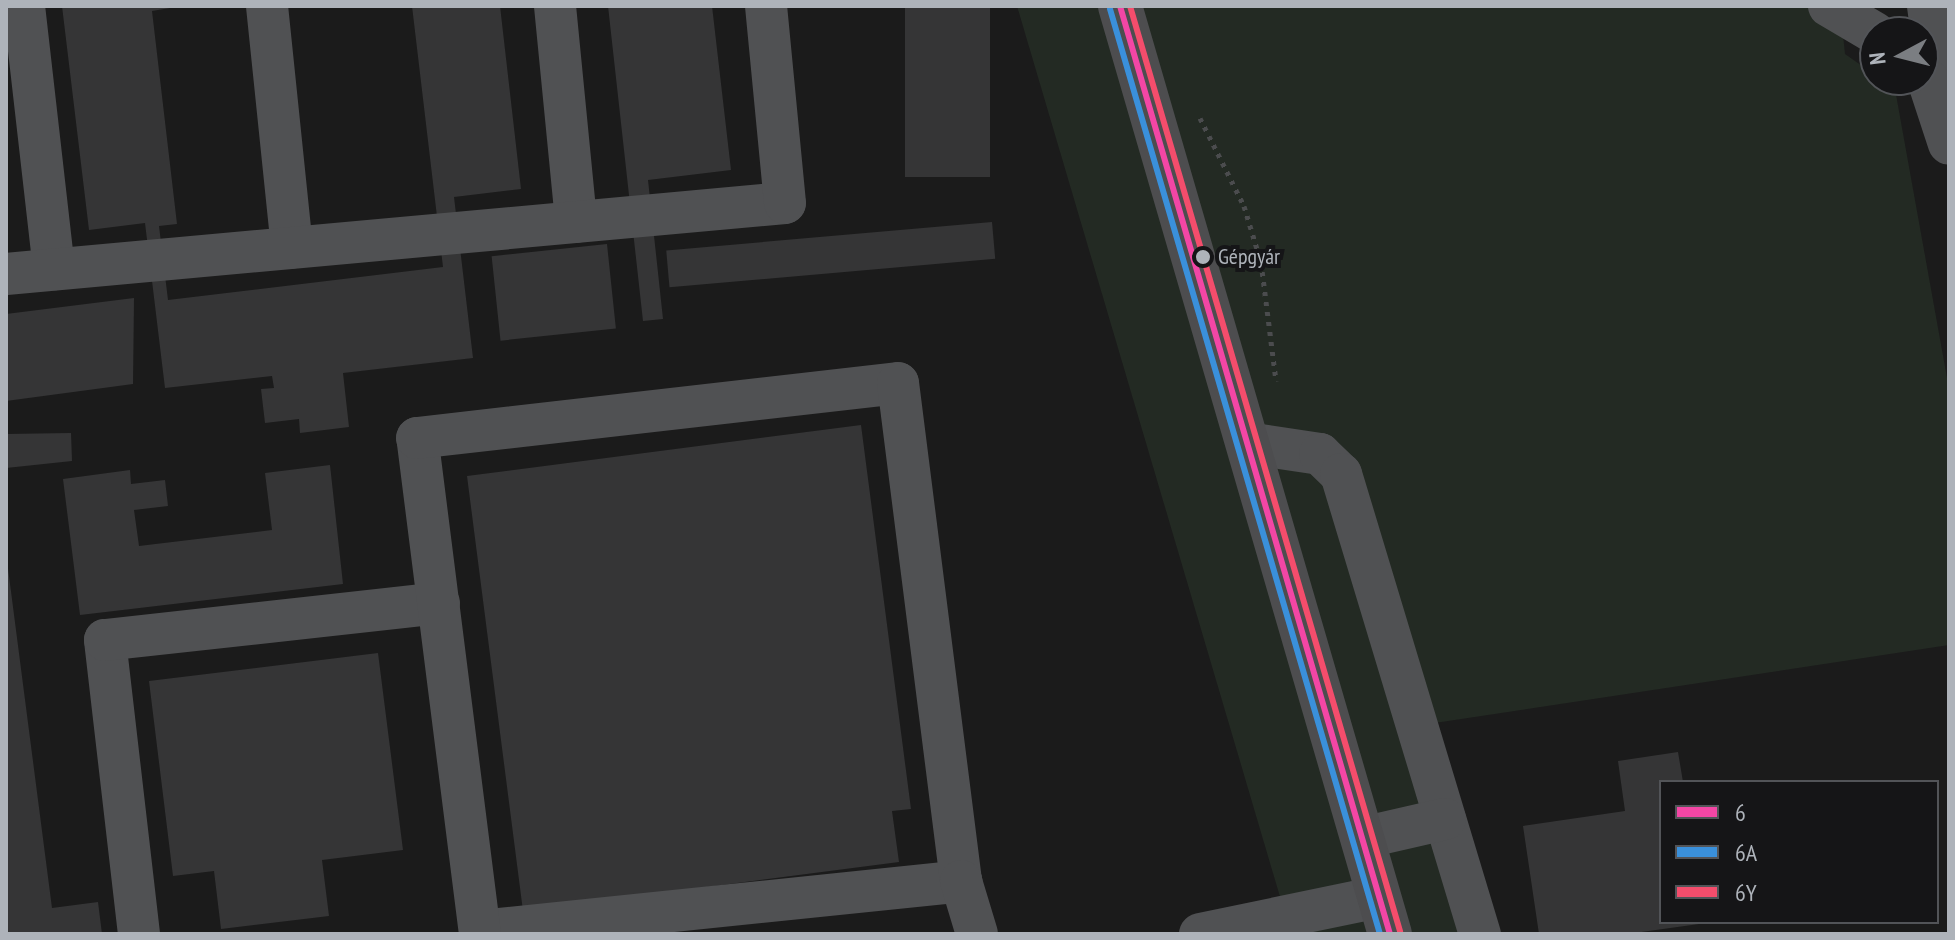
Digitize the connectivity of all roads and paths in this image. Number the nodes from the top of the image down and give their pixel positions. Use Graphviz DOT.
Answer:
graph roads {
  1 [pos="24,6"];
  2 [pos="267,6"];
  3 [pos="555,6"];
  4 [pos="766,6"];
  5 [pos="1120,6"];
  6 [pos="1928,6"];
  7 [pos="1942,115"];
  8 [pos="576,222"];
  9 [pos="292,248"];
  10 [pos="54,269"];
  11 [pos="6,274"];
  12 [pos="1247,443"];
  13 [pos="439,603"];
  14 [pos="1445,819"];
  15 [pos="1362,838"];
  16 [pos="961,881"];
  17 [pos="1384,915"];
  18 [pos="480,932"];
  19 [pos="139,934"];
  20 [pos="977,934"];
  21 [pos="1200,934"];
  22 [pos="1480,934"];
  1 -- 10 [label="lane"];
  2 -- 9 [label="lane"];
  3 -- 8 [label="lane"];
  4 -- 8 [label="lane"];
  5 -- 12 [label="main road"];
  6 -- 7 [label="lane"];
  8 -- 9 [label="lane"];
  9 -- 10 [label="lane"];
  10 -- 11 [label="lane"];
  12 -- 14 [label="lane"];
  12 -- 15 [label="main road"];
  13 -- 16 [label="lane"];
  13 -- 18 [label="lane"];
  13 -- 19 [label="lane"];
  14 -- 15 [label="lane"];
  14 -- 22 [label="lane"];
  15 -- 17 [label="main road"];
  16 -- 18 [label="lane"];
  16 -- 20 [label="lane"];
  17 -- 21 [label="lane"];
}
